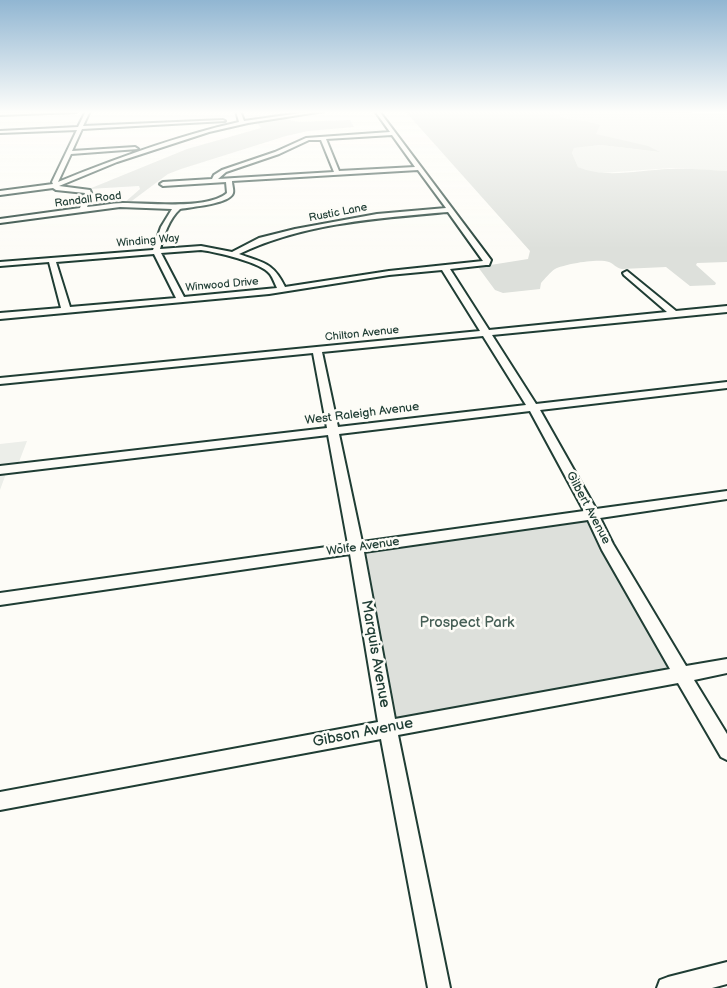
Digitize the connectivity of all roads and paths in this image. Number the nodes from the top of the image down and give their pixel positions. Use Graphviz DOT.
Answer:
graph roads {
  1 [pos="66,157"];
  2 [pos="129,157"];
  3 [pos="265,157"];
  4 [pos="330,157"];
  5 [pos="412,157"];
  6 [pos="420,168"];
  7 [pos="336,173"];
  8 [pos="229,180"];
  9 [pos="214,181"];
  10 [pos="163,184"];
  11 [pos="57,185"];
  12 [pos="49,187"];
  13 [pos="0,193"];
  14 [pos="178,207"];
  15 [pos="83,210"];
  16 [pos="451,210"];
  17 [pos="0,221"];
  18 [pos="156,251"];
  19 [pos="233,254"];
  20 [pos="52,260"];
  21 [pos="0,264"];
  22 [pos="445,268"];
  23 [pos="627,273"];
  24 [pos="282,290"];
  25 [pos="181,300"];
  26 [pos="66,310"];
  27 [pos="722,310"];
  28 [pos="674,314"];
  29 [pos="0,316"];
  30 [pos="727,319"];
  31 [pos="486,333"];
  32 [pos="317,350"];
  33 [pos="0,381"];
  34 [pos="727,385"];
  35 [pos="532,408"];
  36 [pos="333,431"];
  37 [pos="0,470"];
  38 [pos="727,495"];
  39 [pos="593,514"];
  40 [pos="356,548"];
  41 [pos="0,599"];
  42 [pos="727,666"];
  43 [pos="684,674"];
  44 [pos="388,729"];
  45 [pos="727,751"];
  46 [pos="0,801"];
  47 [pos="727,973"];
  48 [pos="439,988"];
  49 [pos="668,988"];
  1 -- 11 [label="street"];
  2 -- 11 [label="street"];
  3 -- 9 [label="street"];
  4 -- 7 [label="street"];
  5 -- 6 [label="street"];
  6 -- 7 [label="street"];
  6 -- 16 [label="street"];
  7 -- 8 [label="street"];
  8 -- 9 [label="street"];
  8 -- 14 [label="street, Randall Road"];
  9 -- 10 [label="street"];
  11 -- 12 [label="street"];
  12 -- 13 [label="street"];
  12 -- 15 [label="street"];
  14 -- 15 [label="street, Randall Road"];
  14 -- 18 [label="street"];
  15 -- 17 [label="street, Randall Road"];
  16 -- 19 [label="street, Rustic Lane"];
  16 -- 22 [label="street, Winwood Drive"];
  18 -- 19 [label="street, Winding Way"];
  18 -- 20 [label="street, Winding Way"];
  18 -- 25 [label="street"];
  19 -- 24 [label="street, Winding Way"];
  20 -- 21 [label="street, Winding Way"];
  20 -- 26 [label="street"];
  22 -- 24 [label="street, Winwood Drive"];
  22 -- 31 [label="street, Gilbert Avenue"];
  23 -- 28 [label="street"];
  24 -- 25 [label="street, Winwood Drive"];
  25 -- 26 [label="street, Winwood Drive"];
  26 -- 29 [label="street, Winwood Drive"];
  27 -- 28 [label="street, Chilton Avenue"];
  27 -- 30 [label="street"];
  28 -- 31 [label="street, Chilton Avenue"];
  31 -- 32 [label="street, Chilton Avenue"];
  31 -- 35 [label="street, Gilbert Avenue"];
  32 -- 33 [label="street, Chilton Avenue"];
  32 -- 36 [label="street, Marquis Avenue"];
  34 -- 35 [label="street, West Raleigh Avenue"];
  35 -- 36 [label="street, West Raleigh Avenue"];
  35 -- 39 [label="street, Gilbert Avenue"];
  36 -- 37 [label="street, West Raleigh Avenue"];
  36 -- 40 [label="street, Marquis Avenue"];
  38 -- 39 [label="street, Wolfe Avenue"];
  39 -- 40 [label="street, Wolfe Avenue"];
  39 -- 43 [label="street, Gilbert Avenue"];
  40 -- 41 [label="street, Wolfe Avenue"];
  40 -- 44 [label="street, Marquis Avenue"];
  42 -- 43 [label="street, Gibson Avenue"];
  43 -- 44 [label="street, Gibson Avenue"];
  43 -- 45 [label="street, Gilbert Avenue"];
  44 -- 46 [label="street, Gibson Avenue"];
  44 -- 48 [label="street, Marquis Avenue"];
  47 -- 49 [label="street"];
}
